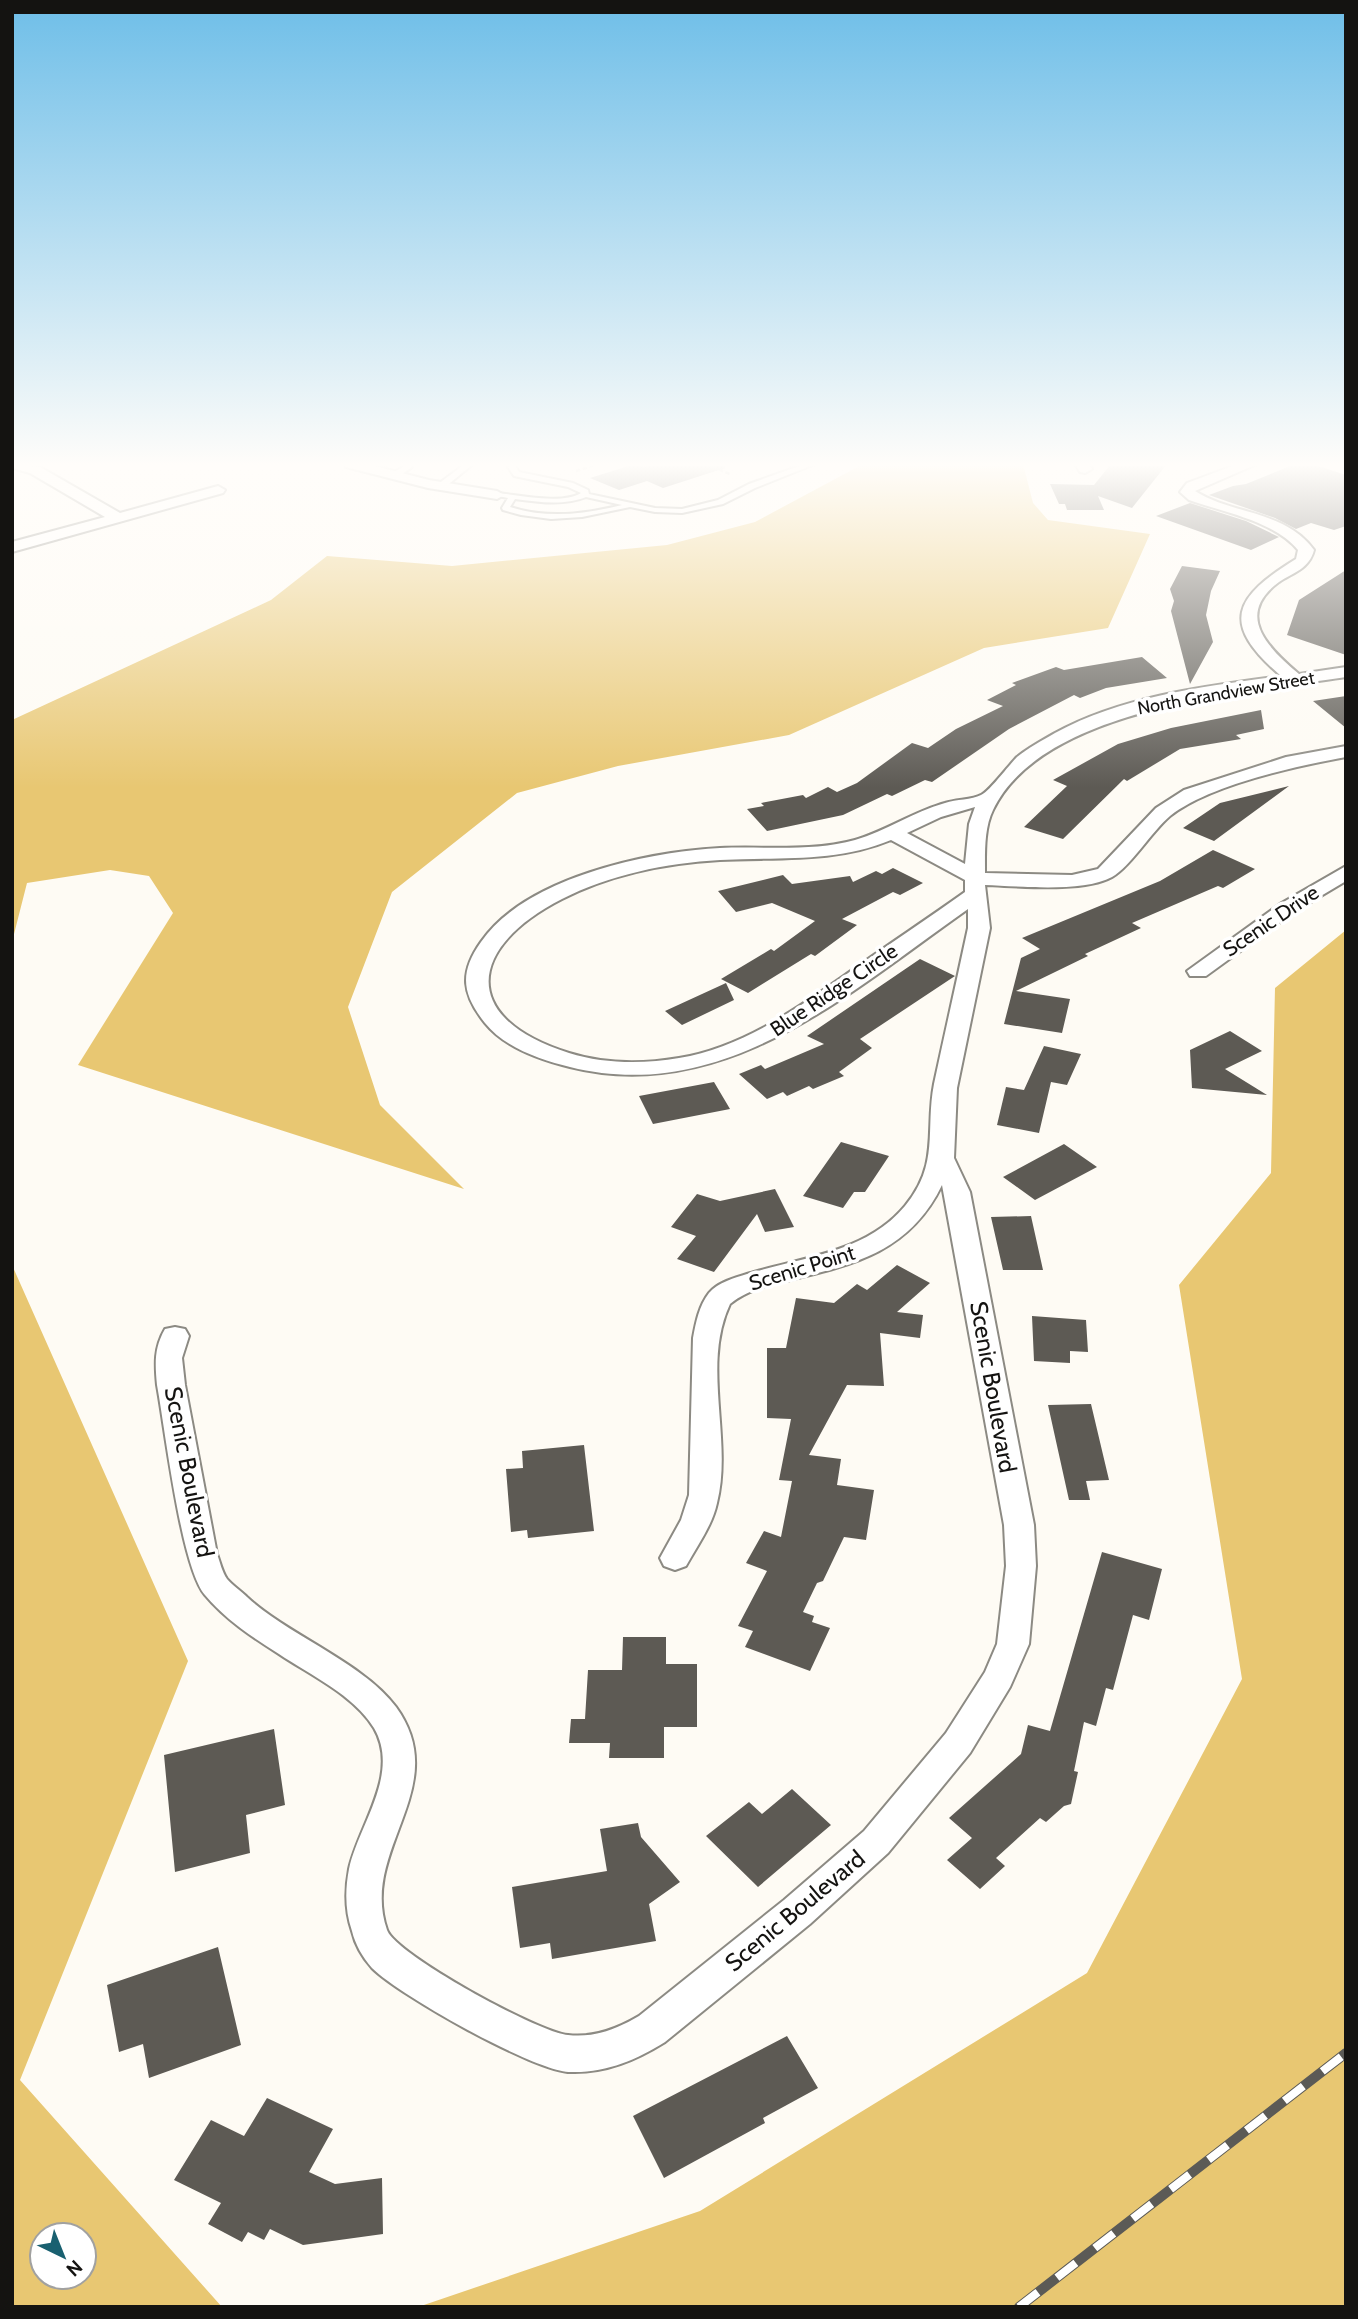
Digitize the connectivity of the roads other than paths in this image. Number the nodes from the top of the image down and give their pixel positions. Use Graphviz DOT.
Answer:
graph roads {
  1 [pos="1284,572"];
  2 [pos="1346,672"];
  3 [pos="1296,680"];
  4 [pos="1346,751"];
  5 [pos="989,800"];
  6 [pos="891,832"];
  7 [pos="1346,872"];
  8 [pos="976,887"];
  9 [pos="1198,971"];
  10 [pos="942,1158"];
  11 [pos="175,1336"];
  12 [pos="675,1558"];
  1 -- 3 [label="street"];
  2 -- 3 [label="street, North Grandview Street"];
  3 -- 5 [label="street, North Grandview Street"];
  4 -- 8 [label="street"];
  5 -- 6 [label="street"];
  5 -- 8 [label="street, Scenic Boulevard"];
  6 -- 8 [label="street"];
  6 -- 8 [label="street, Blue Ridge Circle"];
  7 -- 9 [label="street, Scenic Drive"];
  8 -- 10 [label="street, Scenic Boulevard"];
  10 -- 11 [label="street, Scenic Boulevard"];
  10 -- 12 [label="street, Scenic Point"];
}
